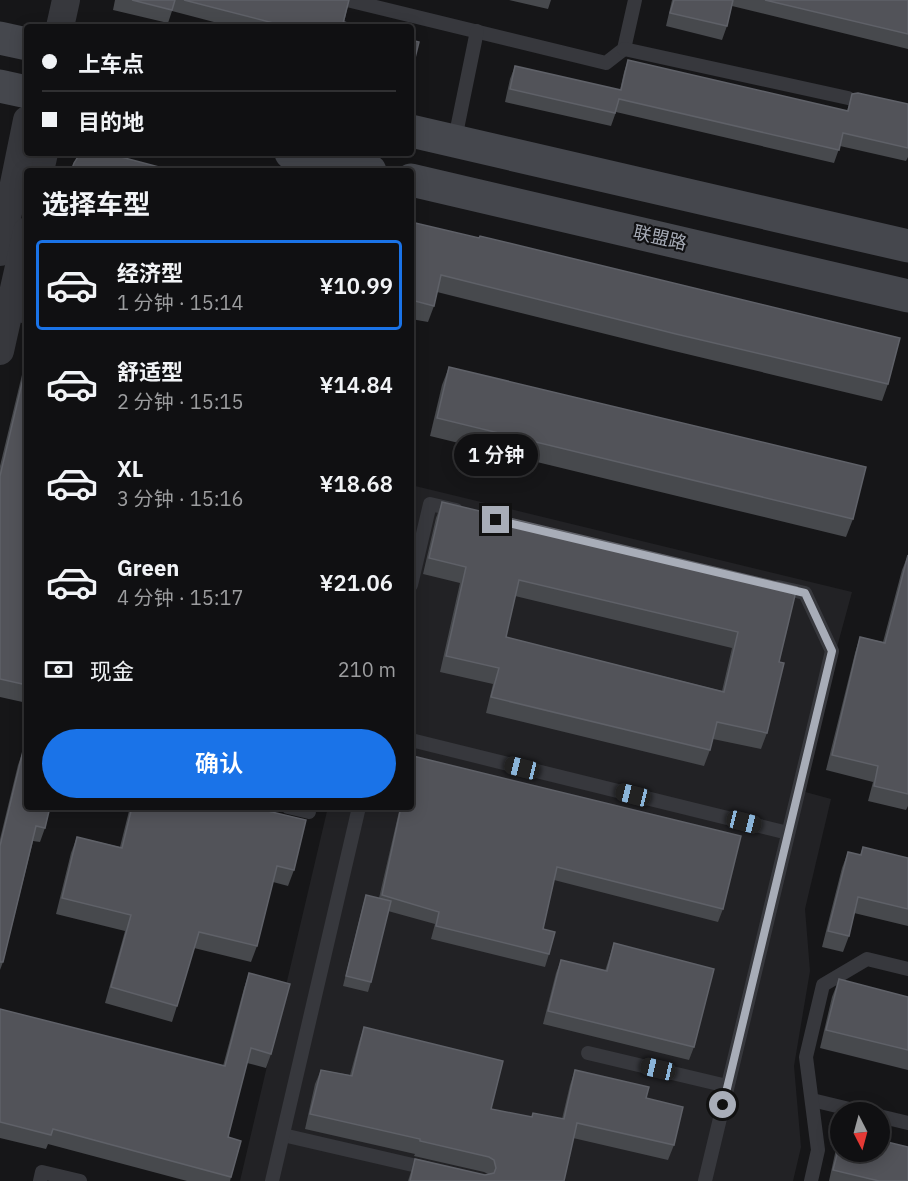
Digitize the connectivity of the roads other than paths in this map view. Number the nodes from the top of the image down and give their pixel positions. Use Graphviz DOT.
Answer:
graph roads {
  1 [pos="66,0"];
  2 [pos="347,0"];
  3 [pos="635,0"];
  4 [pos="61,24"];
  5 [pos="477,31"];
  6 [pos="0,38"];
  7 [pos="24,43"];
  8 [pos="624,50"];
  9 [pos="0,86"];
  10 [pos="24,91"];
  11 [pos="848,98"];
  12 [pos="414,132"];
  13 [pos="24,135"];
  14 [pos="456,141"];
  15 [pos="304,156"];
  16 [pos="357,168"];
  17 [pos="414,181"];
  18 [pos="908,246"];
  19 [pos="24,248"];
  20 [pos="0,252"];
  21 [pos="908,296"];
  22 [pos="12,314"];
  23 [pos="0,351"];
  24 [pos="464,512"];
  25 [pos="414,572"];
  26 [pos="760,582"];
  27 [pos="414,741"];
  28 [pos="301,810"];
  29 [pos="358,810"];
  30 [pos="309,812"];
  31 [pos="788,833"];
  32 [pos="908,969"];
  33 [pos="588,1053"];
  34 [pos="728,1086"];
  35 [pos="812,1100"];
  36 [pos="830,1104"];
  37 [pos="890,1119"];
  38 [pos="908,1123"];
  39 [pos="283,1135"];
  40 [pos="447,1173"];
  41 [pos="40,1181"];
  42 [pos="80,1181"];
  43 [pos="272,1181"];
  44 [pos="705,1181"];
  45 [pos="811,1181"];
  1 -- 4 [label="street"];
  2 -- 5 [label="lane"];
  3 -- 8 [label="lane"];
  5 -- 8 [label="lane"];
  5 -- 14 [label="lane"];
  6 -- 7 [label="main road"];
  8 -- 11 [label="lane"];
  9 -- 10 [label="main road"];
  12 -- 14 [label="main road"];
  13 -- 20 [label="street"];
  14 -- 18 [label="main road"];
  15 -- 16 [label="main road"];
  17 -- 21 [label="main road, 联盟路"];
  19 -- 22 [label="street"];
  22 -- 23 [label="street"];
  24 -- 25 [label="lane"];
  26 -- 31 [label="lane"];
  27 -- 31 [label="lane"];
  28 -- 30 [label="lane"];
  29 -- 39 [label="lane"];
  31 -- 34 [label="lane"];
  32 -- 35 [label="lane"];
  33 -- 34 [label="lane"];
  34 -- 44 [label="lane"];
  35 -- 36 [label="lane"];
  35 -- 45 [label="lane"];
  37 -- 38 [label="lane"];
  39 -- 40 [label="lane"];
  39 -- 43 [label="lane"];
  41 -- 42 [label="lane"];
}
